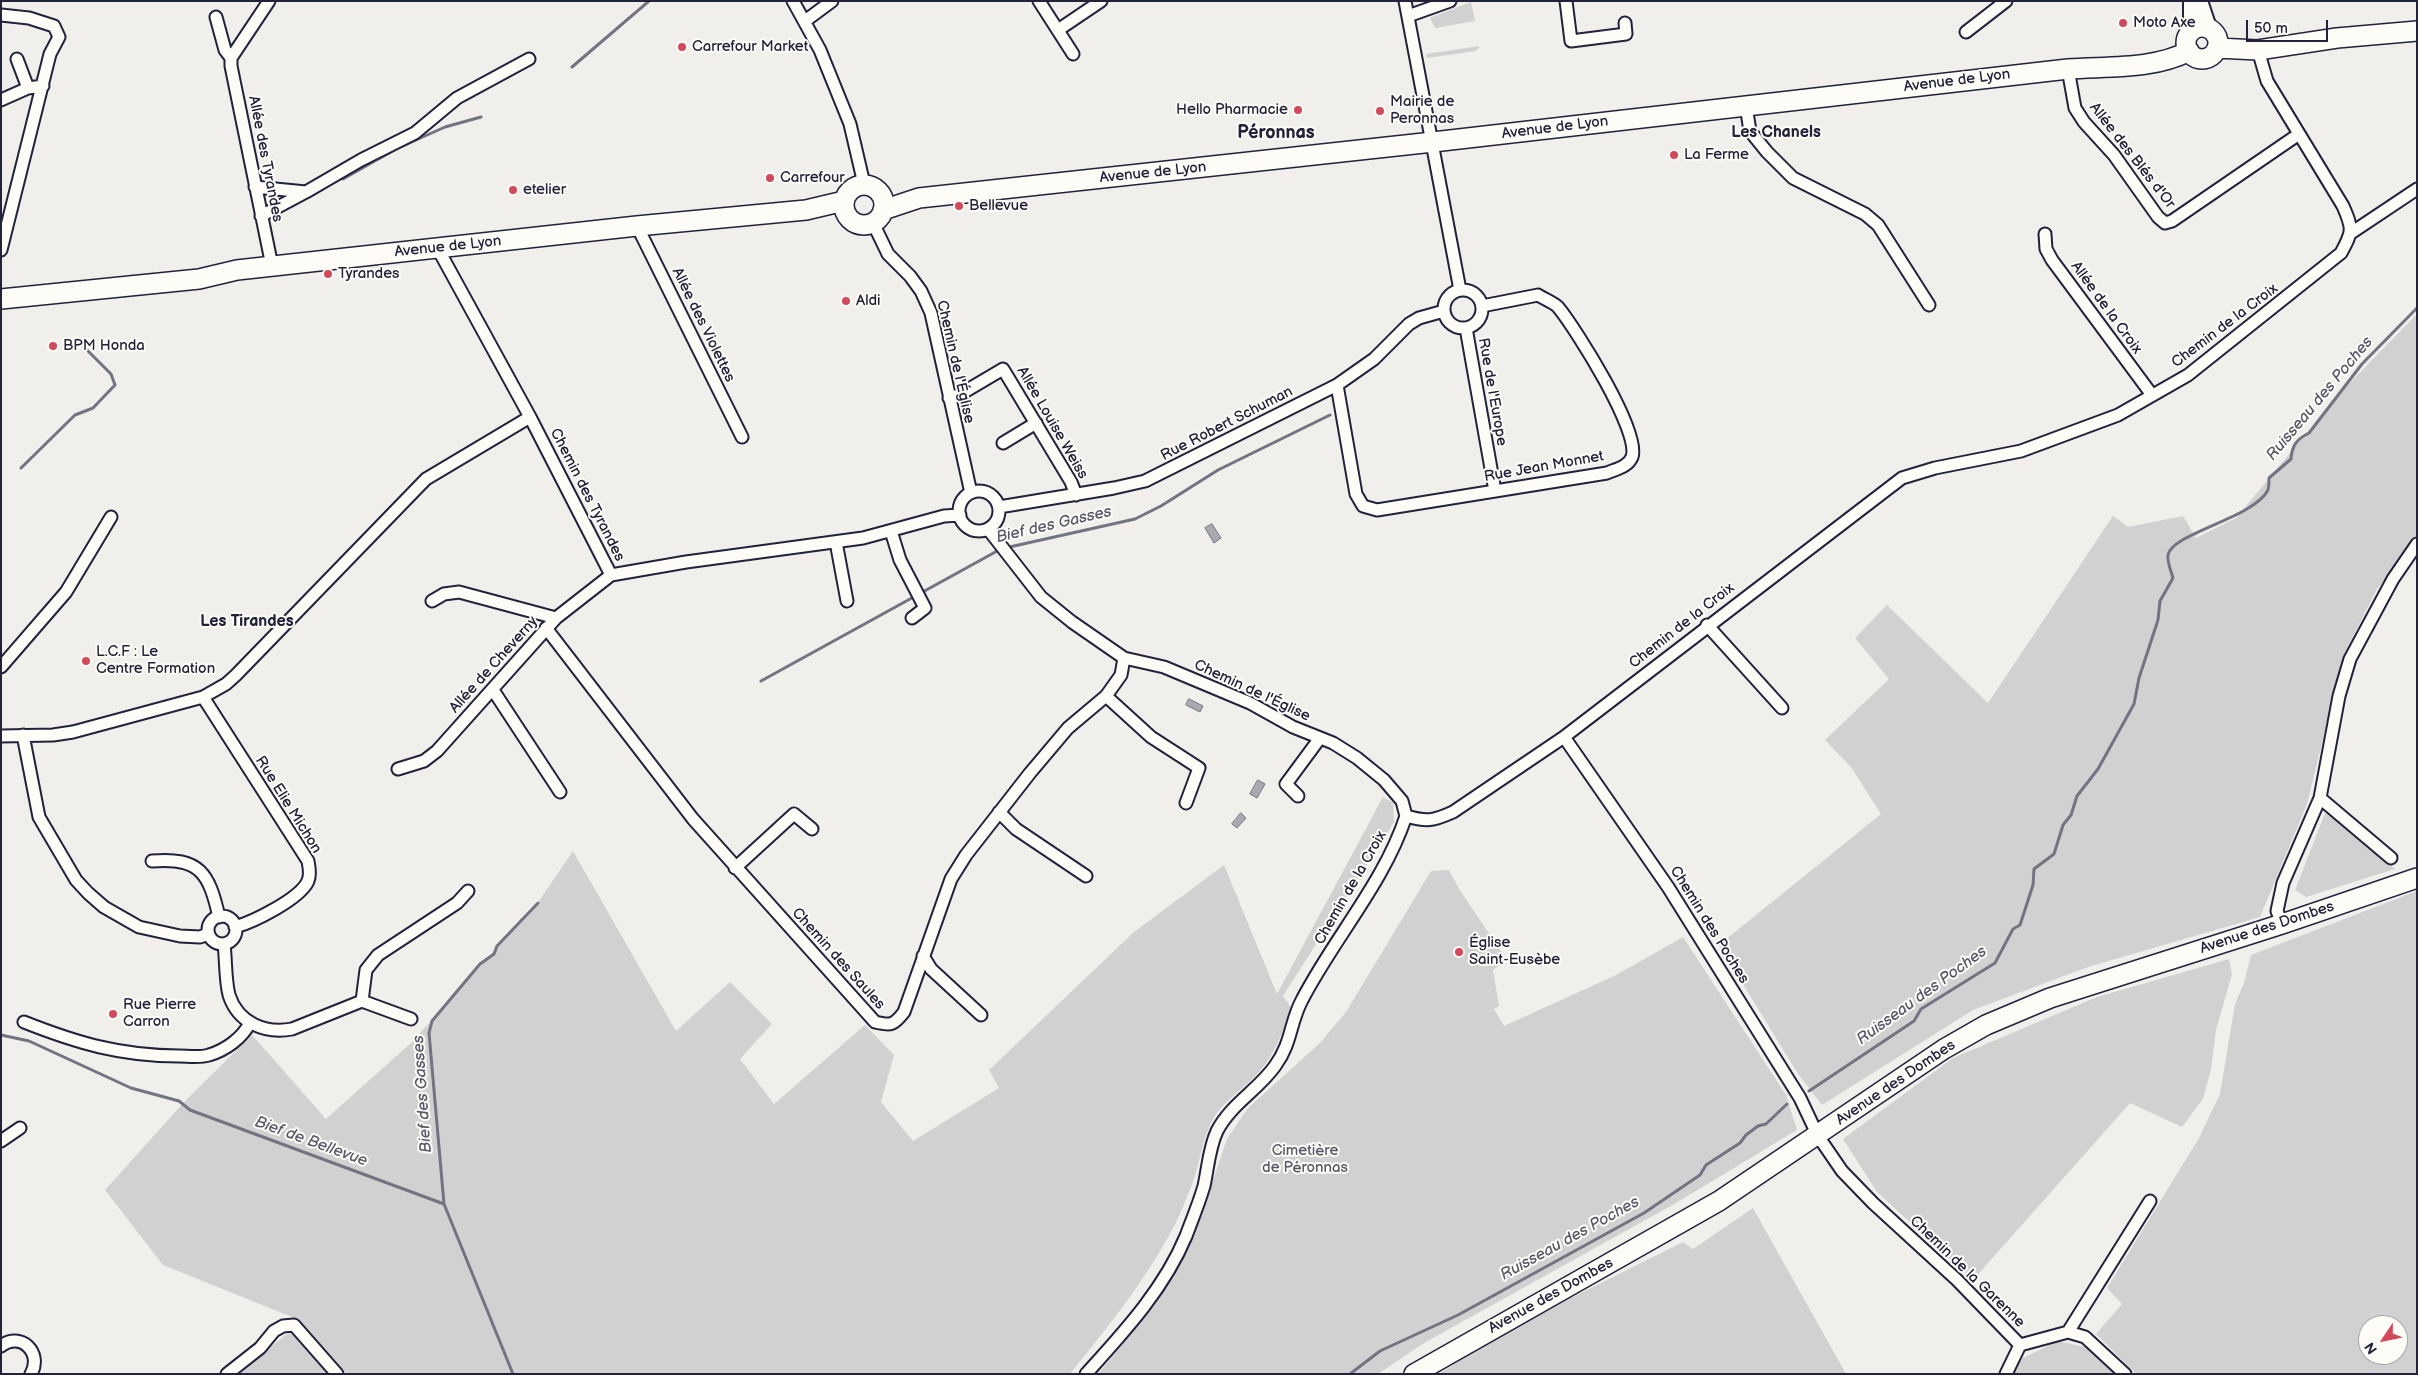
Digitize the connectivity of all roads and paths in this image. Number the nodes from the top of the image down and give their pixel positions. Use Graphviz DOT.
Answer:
graph roads {
  1 [pos="269,1"];
  2 [pos="793,1"];
  3 [pos="832,1"];
  4 [pos="1039,1"];
  5 [pos="1100,1"];
  6 [pos="1405,1"];
  7 [pos="1450,1"];
  8 [pos="1566,1"];
  9 [pos="2006,1"];
  10 [pos="2192,1"];
  11 [pos="2199,1"];
  12 [pos="1,15"];
  13 [pos="1408,16"];
  14 [pos="216,17"];
  15 [pos="805,21"];
  16 [pos="1625,23"];
  17 [pos="1058,30"];
  18 [pos="2200,30"];
  19 [pos="2417,31"];
  20 [pos="1966,32"];
  21 [pos="2217,48"];
  22 [pos="2258,50"];
  23 [pos="2188,51"];
  24 [pos="1073,54"];
  25 [pos="231,58"];
  26 [pos="17,59"];
  27 [pos="529,60"];
  28 [pos="2068,68"];
  29 [pos="43,86"];
  30 [pos="28,88"];
  31 [pos="1,100"];
  32 [pos="1746,106"];
  33 [pos="2299,134"];
  34 [pos="1433,142"];
  35 [pos="864,184"];
  36 [pos="255,187"];
  37 [pos="2417,189"];
  38 [pos="306,192"];
  39 [pos="845,209"];
  40 [pos="880,210"];
  41 [pos="261,216"];
  42 [pos="637,226"];
  43 [pos="2352,233"];
  44 [pos="2045,234"];
  45 [pos="438,248"];
  46 [pos="1,250"];
  47 [pos="272,266"];
  48 [pos="1460,290"];
  49 [pos="1,299"];
  50 [pos="1929,305"];
  51 [pos="1482,306"];
  52 [pos="1444,311"];
  53 [pos="1466,328"];
  54 [pos="1338,385"];
  55 [pos="2152,395"];
  56 [pos="949,398"];
  57 [pos="530,417"];
  58 [pos="1036,423"];
  59 [pos="742,437"];
  60 [pos="1002,443"];
  61 [pos="1494,491"];
  62 [pos="971,493"];
  63 [pos="1076,495"];
  64 [pos="999,507"];
  65 [pos="960,515"];
  66 [pos="111,517"];
  67 [pos="988,529"];
  68 [pos="891,531"];
  69 [pos="836,542"];
  70 [pos="2417,544"];
  71 [pos="611,575"];
  72 [pos="432,601"];
  73 [pos="847,602"];
  74 [pos="556,618"];
  75 [pos="912,618"];
  76 [pos="1708,625"];
  77 [pos="546,628"];
  78 [pos="1124,658"];
  79 [pos="1,667"];
  80 [pos="493,690"];
  81 [pos="1106,696"];
  82 [pos="203,697"];
  83 [pos="1782,708"];
  84 [pos="23,734"];
  85 [pos="1,736"];
  86 [pos="1564,737"];
  87 [pos="1320,738"];
  88 [pos="398,769"];
  89 [pos="560,792"];
  90 [pos="1298,796"];
  91 [pos="2320,798"];
  92 [pos="1186,803"];
  93 [pos="1000,812"];
  94 [pos="1406,816"];
  95 [pos="812,829"];
  96 [pos="2391,858"];
  97 [pos="152,861"];
  98 [pos="735,868"];
  99 [pos="1086,876"];
  100 [pos="2417,878"];
  101 [pos="468,891"];
  102 [pos="219,916"];
  103 [pos="2282,924"];
  104 [pos="235,927"];
  105 [pos="208,934"];
  106 [pos="224,944"];
  107 [pos="923,956"];
  108 [pos="362,1001"];
  109 [pos="981,1014"];
  110 [pos="411,1019"];
  111 [pos="24,1022"];
  112 [pos="250,1023"];
  113 [pos="20,1128"];
  114 [pos="1818,1136"];
  115 [pos="1,1142"];
  116 [pos="2150,1201"];
  117 [pos="2068,1332"];
  118 [pos="2020,1345"];
  119 [pos="1,1346"];
  120 [pos="31,1374"];
  121 [pos="227,1374"];
  122 [pos="337,1374"];
  123 [pos="1086,1374"];
  124 [pos="1414,1374"];
  125 [pos="2006,1374"];
  126 [pos="2125,1374"];
  1 -- 25 [label="street"];
  2 -- 15 [label="street"];
  3 -- 15 [label="street"];
  4 -- 17 [label="street"];
  5 -- 17 [label="street"];
  6 -- 13 [label="street"];
  7 -- 13 [label="street"];
  8 -- 16 [label="street"];
  9 -- 20 [label="street"];
  10 -- 18 [label="street"];
  11 -- 18 [label="street"];
  12 -- 29 [label="street"];
  13 -- 34 [label="street"];
  14 -- 25 [label="street, Allée des Tyrandes"];
  15 -- 35 [label="street"];
  17 -- 24 [label="street"];
  18 -- 21 [label="main road"];
  18 -- 23 [label="main road"];
  19 -- 22 [label="main road"];
  21 -- 22 [label="main road"];
  21 -- 23 [label="main road"];
  22 -- 33 [label="street"];
  23 -- 28 [label="main road, Avenue de Lyon"];
  25 -- 36 [label="street, Allée des Tyrandes"];
  26 -- 30 [label="street"];
  27 -- 38 [label="street"];
  28 -- 32 [label="main road, Avenue de Lyon"];
  28 -- 33 [label="street, Allée des Blés d'Or"];
  29 -- 30 [label="street"];
  29 -- 46 [label="street"];
  30 -- 31 [label="street"];
  32 -- 34 [label="main road, Avenue de Lyon"];
  32 -- 50 [label="street"];
  33 -- 43 [label="street"];
  34 -- 40 [label="main road, Avenue de Lyon"];
  34 -- 48 [label="street"];
  35 -- 39 [label="main road"];
  35 -- 40 [label="main road"];
  36 -- 38 [label="street"];
  36 -- 41 [label="street, Allée des Tyrandes"];
  37 -- 43 [label="street"];
  38 -- 41 [label="street"];
  39 -- 40 [label="main road"];
  39 -- 42 [label="main road, Avenue de Lyon"];
  40 -- 56 [label="street, Chemin de l'Église"];
  41 -- 47 [label="street, Allée des Tyrandes"];
  42 -- 45 [label="main road, Avenue de Lyon"];
  42 -- 59 [label="street, Allée des Violettes"];
  43 -- 55 [label="street, Chemin de la Croix"];
  44 -- 55 [label="street, Allée de la Croix"];
  45 -- 47 [label="main road, Avenue de Lyon"];
  45 -- 57 [label="street, Chemin des Tyrandes"];
  47 -- 49 [label="main road, Avenue de Lyon"];
  48 -- 51 [label="street"];
  48 -- 52 [label="street"];
  51 -- 53 [label="street"];
  51 -- 61 [label="street, Rue Jean Monnet"];
  52 -- 53 [label="street"];
  52 -- 54 [label="street, Rue Robert Schuman"];
  53 -- 61 [label="street, Rue de l'Europe"];
  54 -- 61 [label="street, Rue Jean Monnet"];
  54 -- 63 [label="street, Rue Robert Schuman"];
  55 -- 76 [label="street, Chemin de la Croix"];
  56 -- 58 [label="street, Allée Louise Weiss"];
  56 -- 62 [label="street, Chemin de l'Église"];
  57 -- 71 [label="street, Chemin des Tyrandes"];
  57 -- 82 [label="street"];
  58 -- 60 [label="street"];
  58 -- 63 [label="street, Allée Louise Weiss"];
  62 -- 64 [label="street"];
  62 -- 65 [label="street"];
  63 -- 64 [label="street, Rue Robert Schuman"];
  64 -- 67 [label="street"];
  65 -- 67 [label="street"];
  65 -- 68 [label="street, Chemin des Tyrandes"];
  66 -- 79 [label="street"];
  67 -- 78 [label="street, Chemin de l'Église"];
  68 -- 69 [label="street, Chemin des Tyrandes"];
  68 -- 75 [label="street"];
  69 -- 71 [label="street, Chemin des Tyrandes"];
  69 -- 73 [label="street"];
  70 -- 91 [label="street"];
  71 -- 74 [label="street, Allée de Cheverny"];
  72 -- 74 [label="street"];
  74 -- 77 [label="street, Allée de Cheverny"];
  76 -- 83 [label="street"];
  76 -- 86 [label="street, Chemin de la Croix"];
  77 -- 80 [label="street, Allée de Cheverny"];
  77 -- 98 [label="street, Chemin des Saules"];
  78 -- 81 [label="street, Chemin des Saules"];
  78 -- 87 [label="street, Chemin de l'Église"];
  80 -- 88 [label="street, Allée de Cheverny"];
  80 -- 89 [label="street"];
  81 -- 92 [label="street"];
  81 -- 93 [label="street, Chemin des Saules"];
  82 -- 84 [label="street"];
  82 -- 104 [label="street, Rue Elie Michon"];
  84 -- 85 [label="street"];
  84 -- 105 [label="street"];
  86 -- 94 [label="street, Chemin de la Croix"];
  86 -- 114 [label="street, Chemin des Poches"];
  87 -- 90 [label="street"];
  87 -- 94 [label="street, Chemin de l'Église"];
  91 -- 96 [label="street"];
  91 -- 103 [label="street"];
  93 -- 99 [label="street"];
  93 -- 107 [label="street, Chemin des Saules"];
  94 -- 123 [label="street, Chemin de la Croix"];
  95 -- 98 [label="street"];
  97 -- 102 [label="street"];
  98 -- 107 [label="street, Chemin des Saules"];
  100 -- 103 [label="main road, Avenue des Dombes"];
  101 -- 108 [label="street"];
  102 -- 104 [label="street"];
  102 -- 105 [label="street"];
  103 -- 114 [label="main road, Avenue des Dombes"];
  104 -- 106 [label="street"];
  105 -- 106 [label="street"];
  106 -- 112 [label="street"];
  107 -- 109 [label="street"];
  108 -- 110 [label="street"];
  108 -- 112 [label="street"];
  111 -- 112 [label="street"];
  113 -- 115 [label="street"];
  114 -- 118 [label="street, Chemin de la Garenne"];
  114 -- 124 [label="main road, Avenue des Dombes"];
  116 -- 117 [label="street"];
  117 -- 118 [label="street, Chemin de la Garenne"];
  117 -- 126 [label="street"];
  118 -- 125 [label="street"];
  119 -- 120 [label="street"];
  121 -- 122 [label="street"];
}
